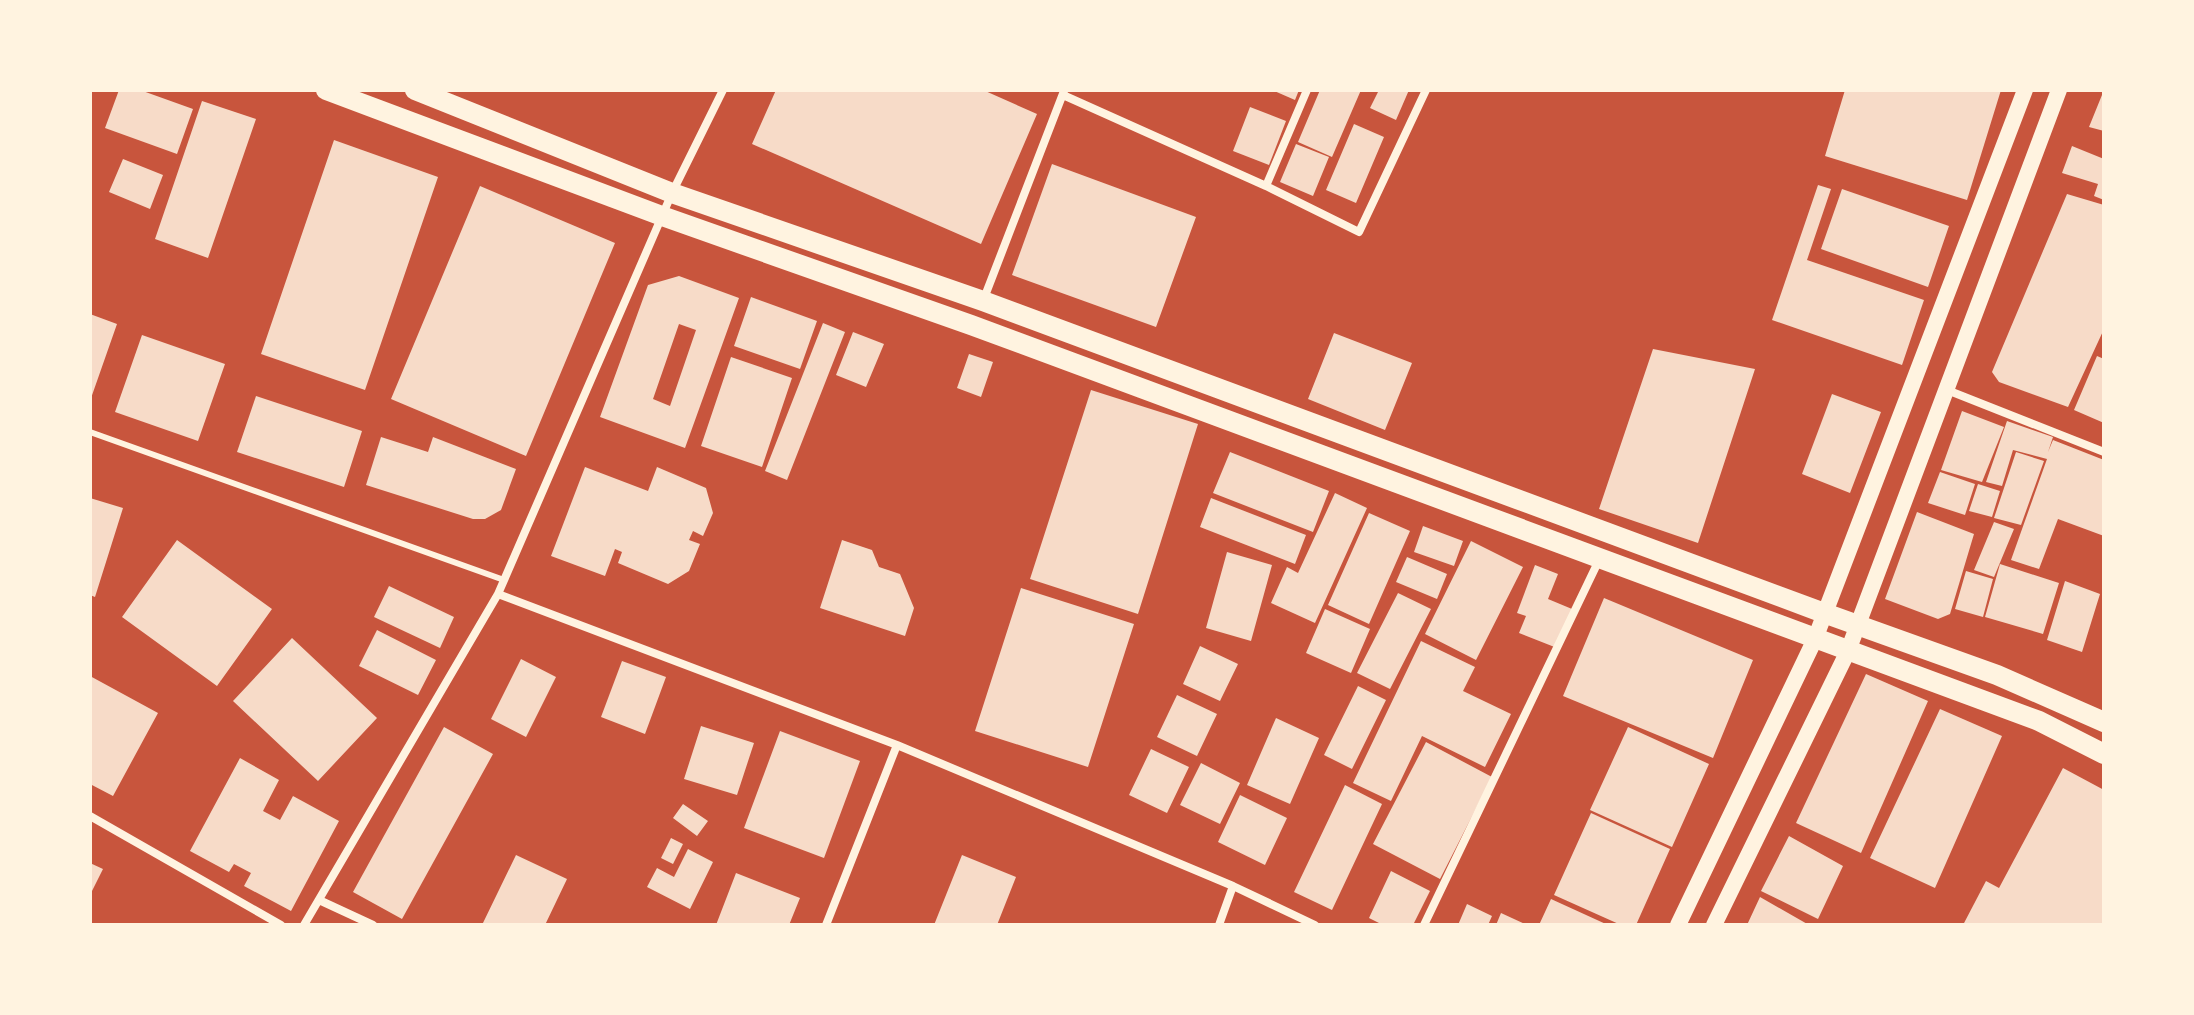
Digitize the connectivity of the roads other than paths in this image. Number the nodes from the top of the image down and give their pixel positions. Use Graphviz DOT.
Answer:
graph roads {
  1 [pos="326,90"];
  2 [pos="415,90"];
  3 [pos="723,90"];
  4 [pos="1307,90"];
  5 [pos="1426,90"];
  6 [pos="2025,90"];
  7 [pos="2059,90"];
  8 [pos="1064,92"];
  9 [pos="1266,186"];
  10 [pos="672,193"];
  11 [pos="662,216"];
  12 [pos="983,301"];
  13 [pos="1947,390"];
  14 [pos="90,432"];
  15 [pos="2104,452"];
  16 [pos="1600,559"];
  17 [pos="504,580"];
  18 [pos="498,594"];
  19 [pos="1824,613"];
  20 [pos="1858,625"];
  21 [pos="1815,639"];
  22 [pos="1848,651"];
  23 [pos="2104,722"];
  24 [pos="897,745"];
  25 [pos="2104,754"];
  26 [pos="90,816"];
  27 [pos="1233,886"];
  28 [pos="319,900"];
  29 [pos="281,925"];
  30 [pos="304,925"];
  31 [pos="373,925"];
  32 [pos="826,925"];
  33 [pos="1219,925"];
  34 [pos="1315,925"];
  35 [pos="1424,925"];
  36 [pos="1678,925"];
  37 [pos="1714,925"];
  1 -- 11 [label="main road"];
  2 -- 10 [label="main road"];
  3 -- 10 [label="street"];
  4 -- 9 [label="street"];
  5 -- 9 [label="street"];
  6 -- 19 [label="main road"];
  7 -- 13 [label="main road"];
  8 -- 9 [label="street"];
  8 -- 12 [label="street"];
  10 -- 11 [label="street"];
  10 -- 12 [label="main road"];
  11 -- 16 [label="main road"];
  11 -- 17 [label="street"];
  12 -- 19 [label="main road"];
  13 -- 15 [label="street"];
  13 -- 20 [label="main road"];
  14 -- 17 [label="lane"];
  16 -- 21 [label="main road"];
  16 -- 35 [label="street"];
  17 -- 18 [label="street"];
  18 -- 24 [label="street"];
  18 -- 28 [label="street"];
  19 -- 20 [label="main road"];
  19 -- 21 [label="main road"];
  20 -- 22 [label="main road"];
  20 -- 23 [label="main road"];
  21 -- 22 [label="main road"];
  21 -- 36 [label="main road"];
  22 -- 25 [label="main road"];
  22 -- 37 [label="main road"];
  24 -- 27 [label="street"];
  24 -- 32 [label="street"];
  26 -- 29 [label="street"];
  27 -- 33 [label="street"];
  27 -- 34 [label="street"];
  28 -- 30 [label="street"];
  28 -- 31 [label="street"];
}
